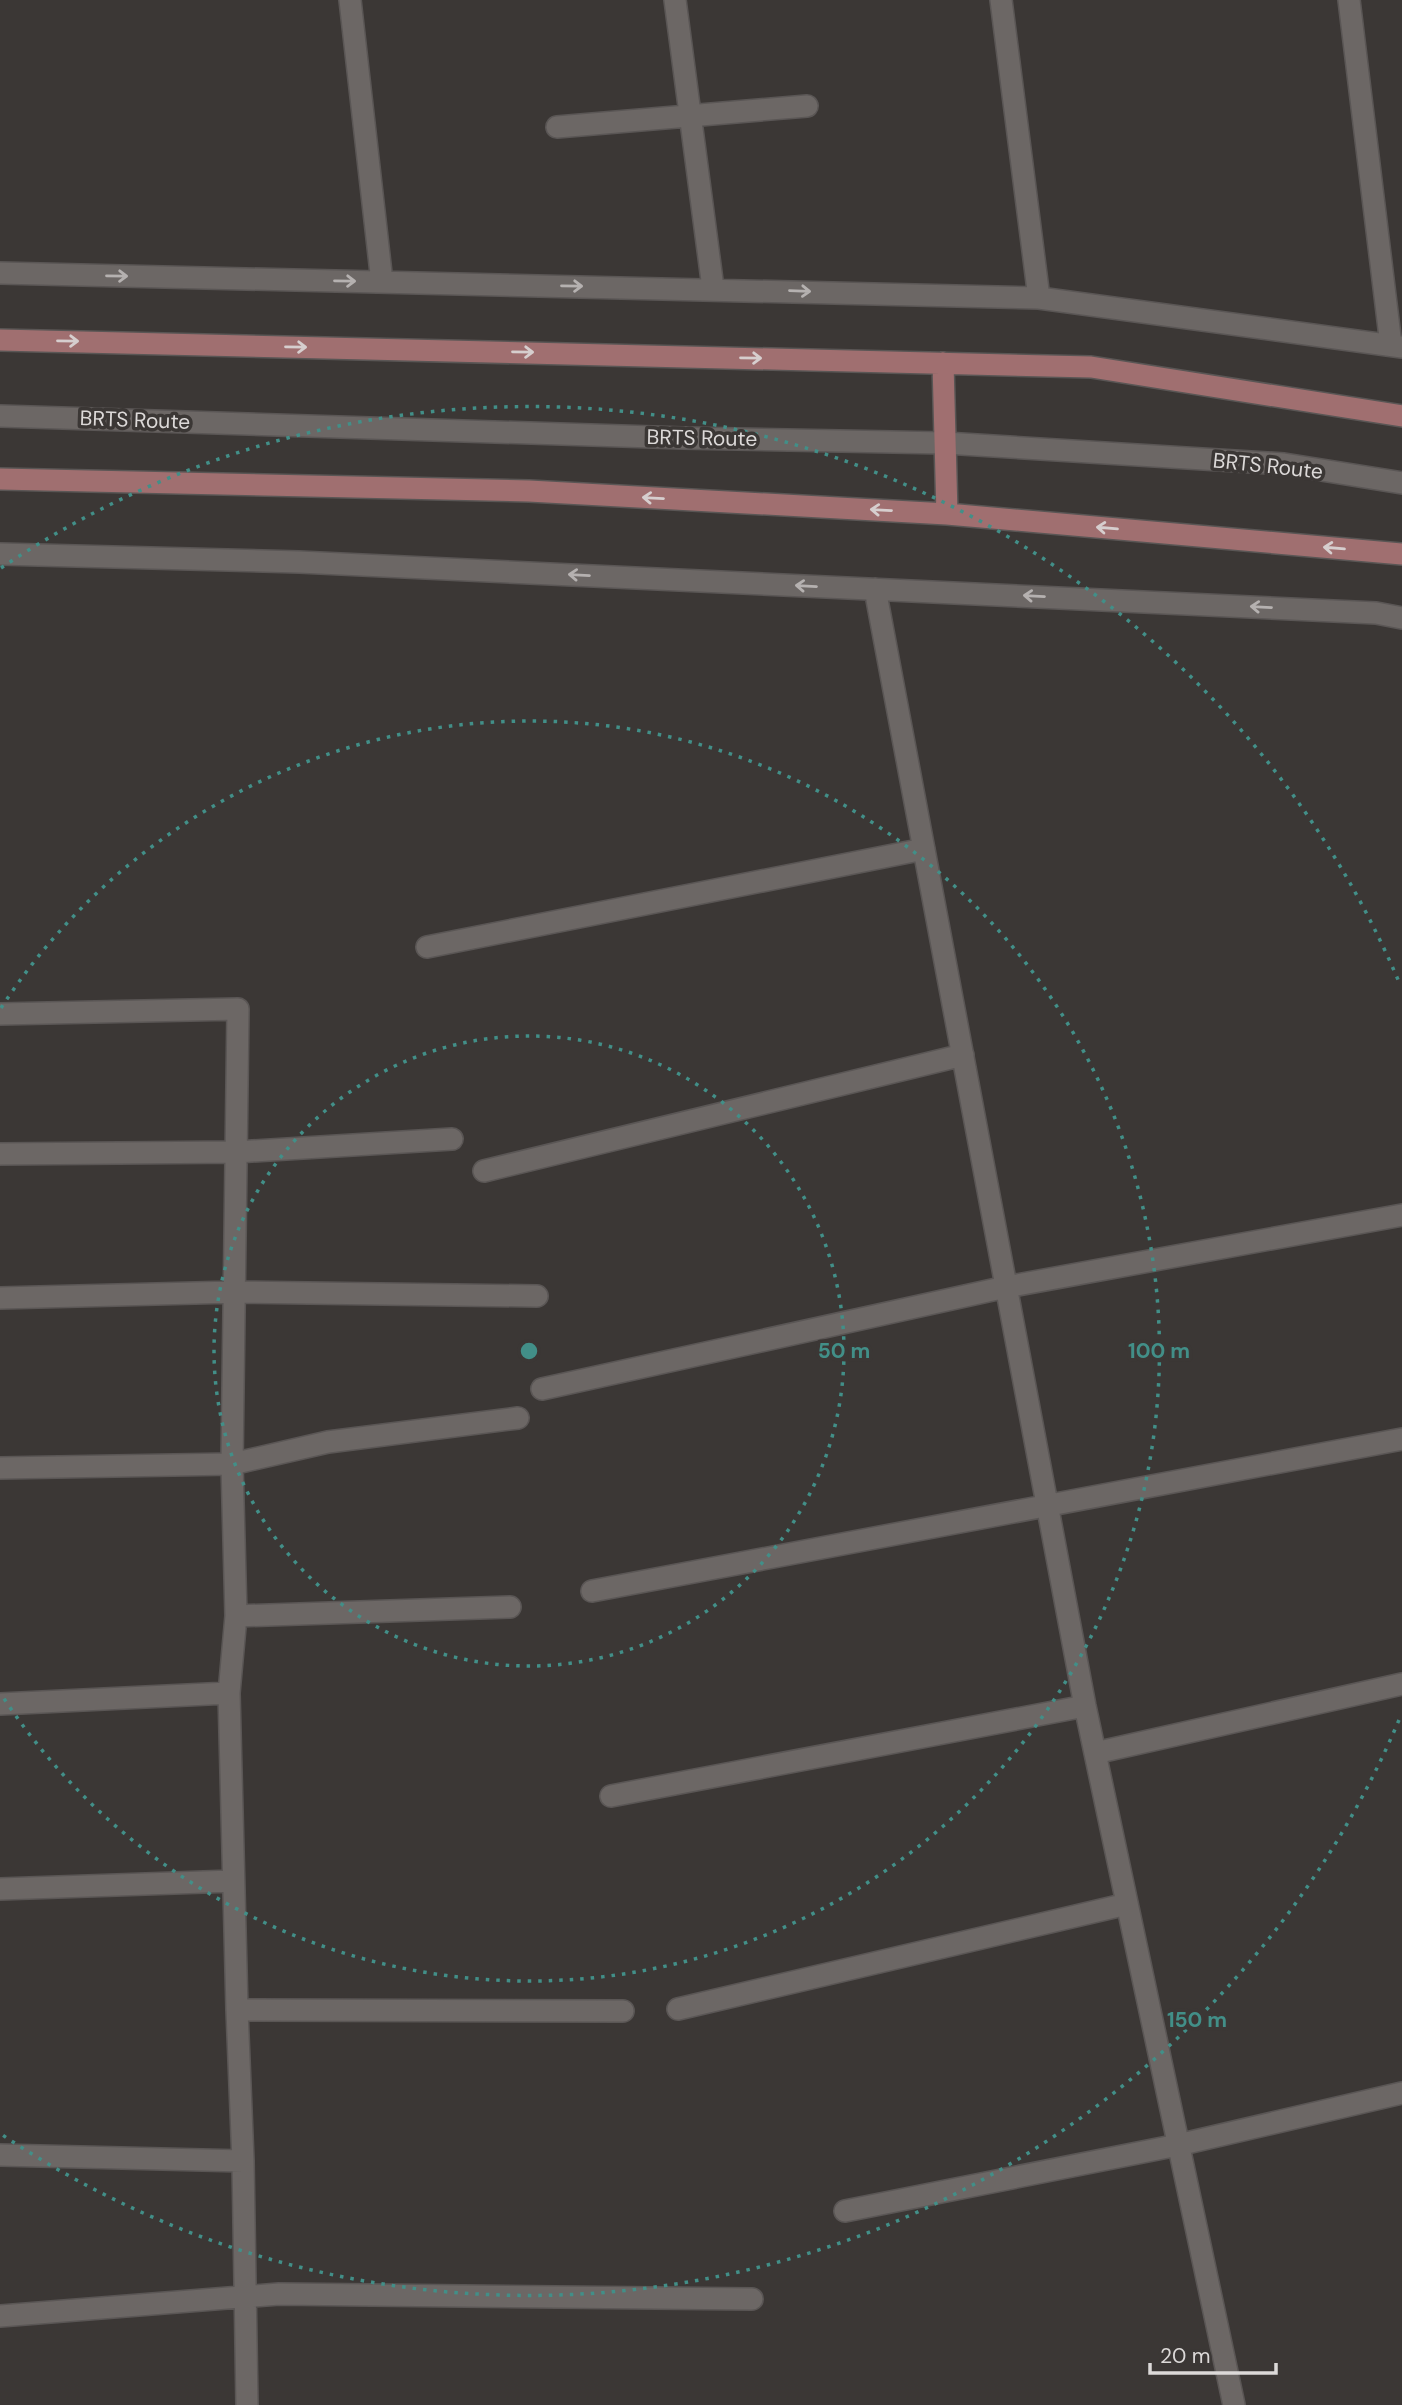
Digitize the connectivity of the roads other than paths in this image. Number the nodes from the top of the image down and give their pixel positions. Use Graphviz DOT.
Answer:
graph roads {
  1 [pos="350,0"];
  2 [pos="675,0"];
  3 [pos="1001,0"];
  4 [pos="1349,0"];
  5 [pos="807,106"];
  6 [pos="690,114"];
  7 [pos="557,127"];
  8 [pos="0,273"];
  9 [pos="382,282"];
  10 [pos="713,288"];
  11 [pos="1039,298"];
  12 [pos="0,340"];
  13 [pos="1397,346"];
  14 [pos="943,363"];
  15 [pos="0,416"];
  16 [pos="1402,416"];
  17 [pos="945,443"];
  18 [pos="0,479"];
  19 [pos="1402,483"];
  20 [pos="947,514"];
  21 [pos="0,554"];
  22 [pos="1402,554"];
  23 [pos="875,589"];
  24 [pos="1402,618"];
  25 [pos="924,849"];
  26 [pos="427,947"];
  27 [pos="0,1014"];
  28 [pos="963,1055"];
  29 [pos="452,1139"];
  30 [pos="237,1152"];
  31 [pos="0,1154"];
  32 [pos="484,1171"];
  33 [pos="1402,1215"];
  34 [pos="1006,1287"];
  35 [pos="234,1292"];
  36 [pos="537,1296"];
  37 [pos="0,1298"];
  38 [pos="542,1389"];
  39 [pos="518,1418"];
  40 [pos="1402,1439"];
  41 [pos="232,1464"];
  42 [pos="0,1468"];
  43 [pos="1047,1507"];
  44 [pos="592,1591"];
  45 [pos="510,1607"];
  46 [pos="236,1616"];
  47 [pos="1402,1684"];
  48 [pos="229,1693"];
  49 [pos="0,1704"];
  50 [pos="1086,1706"];
  51 [pos="1095,1753"];
  52 [pos="611,1796"];
  53 [pos="233,1881"];
  54 [pos="0,1889"];
  55 [pos="1127,1904"];
  56 [pos="678,2008"];
  57 [pos="237,2010"];
  58 [pos="623,2011"];
  59 [pos="1402,2093"];
  60 [pos="1178,2145"];
  61 [pos="0,2155"];
  62 [pos="243,2161"];
  63 [pos="845,2211"];
  64 [pos="245,2296"];
  65 [pos="752,2299"];
  66 [pos="0,2316"];
  67 [pos="247,2405"];
  68 [pos="1234,2405"];
  1 -- 9 [label="street"];
  2 -- 6 [label="street"];
  3 -- 11 [label="street"];
  4 -- 13 [label="street"];
  5 -- 6 [label="street"];
  6 -- 7 [label="street"];
  6 -- 10 [label="street"];
  8 -- 9 [label="street, one-way"];
  9 -- 10 [label="street, one-way"];
  10 -- 11 [label="street, one-way"];
  11 -- 13 [label="street"];
  12 -- 14 [label="main road, one-way"];
  14 -- 16 [label="main road"];
  14 -- 17 [label="main road"];
  15 -- 17 [label="street, BRTS Route"];
  17 -- 19 [label="street, BRTS Route"];
  17 -- 20 [label="main road"];
  20 -- 18 [label="main road, one-way"];
  22 -- 20 [label="main road, one-way"];
  23 -- 21 [label="street, one-way"];
  24 -- 23 [label="street, one-way"];
  23 -- 25 [label="street"];
  25 -- 26 [label="street"];
  25 -- 28 [label="street"];
  27 -- 30 [label="street"];
  28 -- 32 [label="street"];
  28 -- 34 [label="street"];
  29 -- 30 [label="street"];
  30 -- 31 [label="street"];
  30 -- 35 [label="street"];
  33 -- 34 [label="street"];
  34 -- 38 [label="street"];
  34 -- 43 [label="street"];
  35 -- 36 [label="street"];
  35 -- 37 [label="street"];
  35 -- 41 [label="street"];
  39 -- 41 [label="street"];
  40 -- 43 [label="street"];
  41 -- 42 [label="street"];
  41 -- 46 [label="street"];
  43 -- 44 [label="street"];
  43 -- 50 [label="street"];
  45 -- 46 [label="street"];
  46 -- 48 [label="street"];
  47 -- 51 [label="street"];
  48 -- 49 [label="street"];
  48 -- 53 [label="street"];
  50 -- 51 [label="street"];
  50 -- 52 [label="street"];
  51 -- 55 [label="street"];
  53 -- 54 [label="street"];
  53 -- 57 [label="street"];
  55 -- 56 [label="street"];
  55 -- 60 [label="street"];
  57 -- 58 [label="street"];
  57 -- 62 [label="street"];
  59 -- 60 [label="street"];
  60 -- 63 [label="street"];
  60 -- 68 [label="street"];
  61 -- 62 [label="street"];
  62 -- 64 [label="street"];
  64 -- 65 [label="street"];
  64 -- 66 [label="street"];
  64 -- 67 [label="street"];
}
